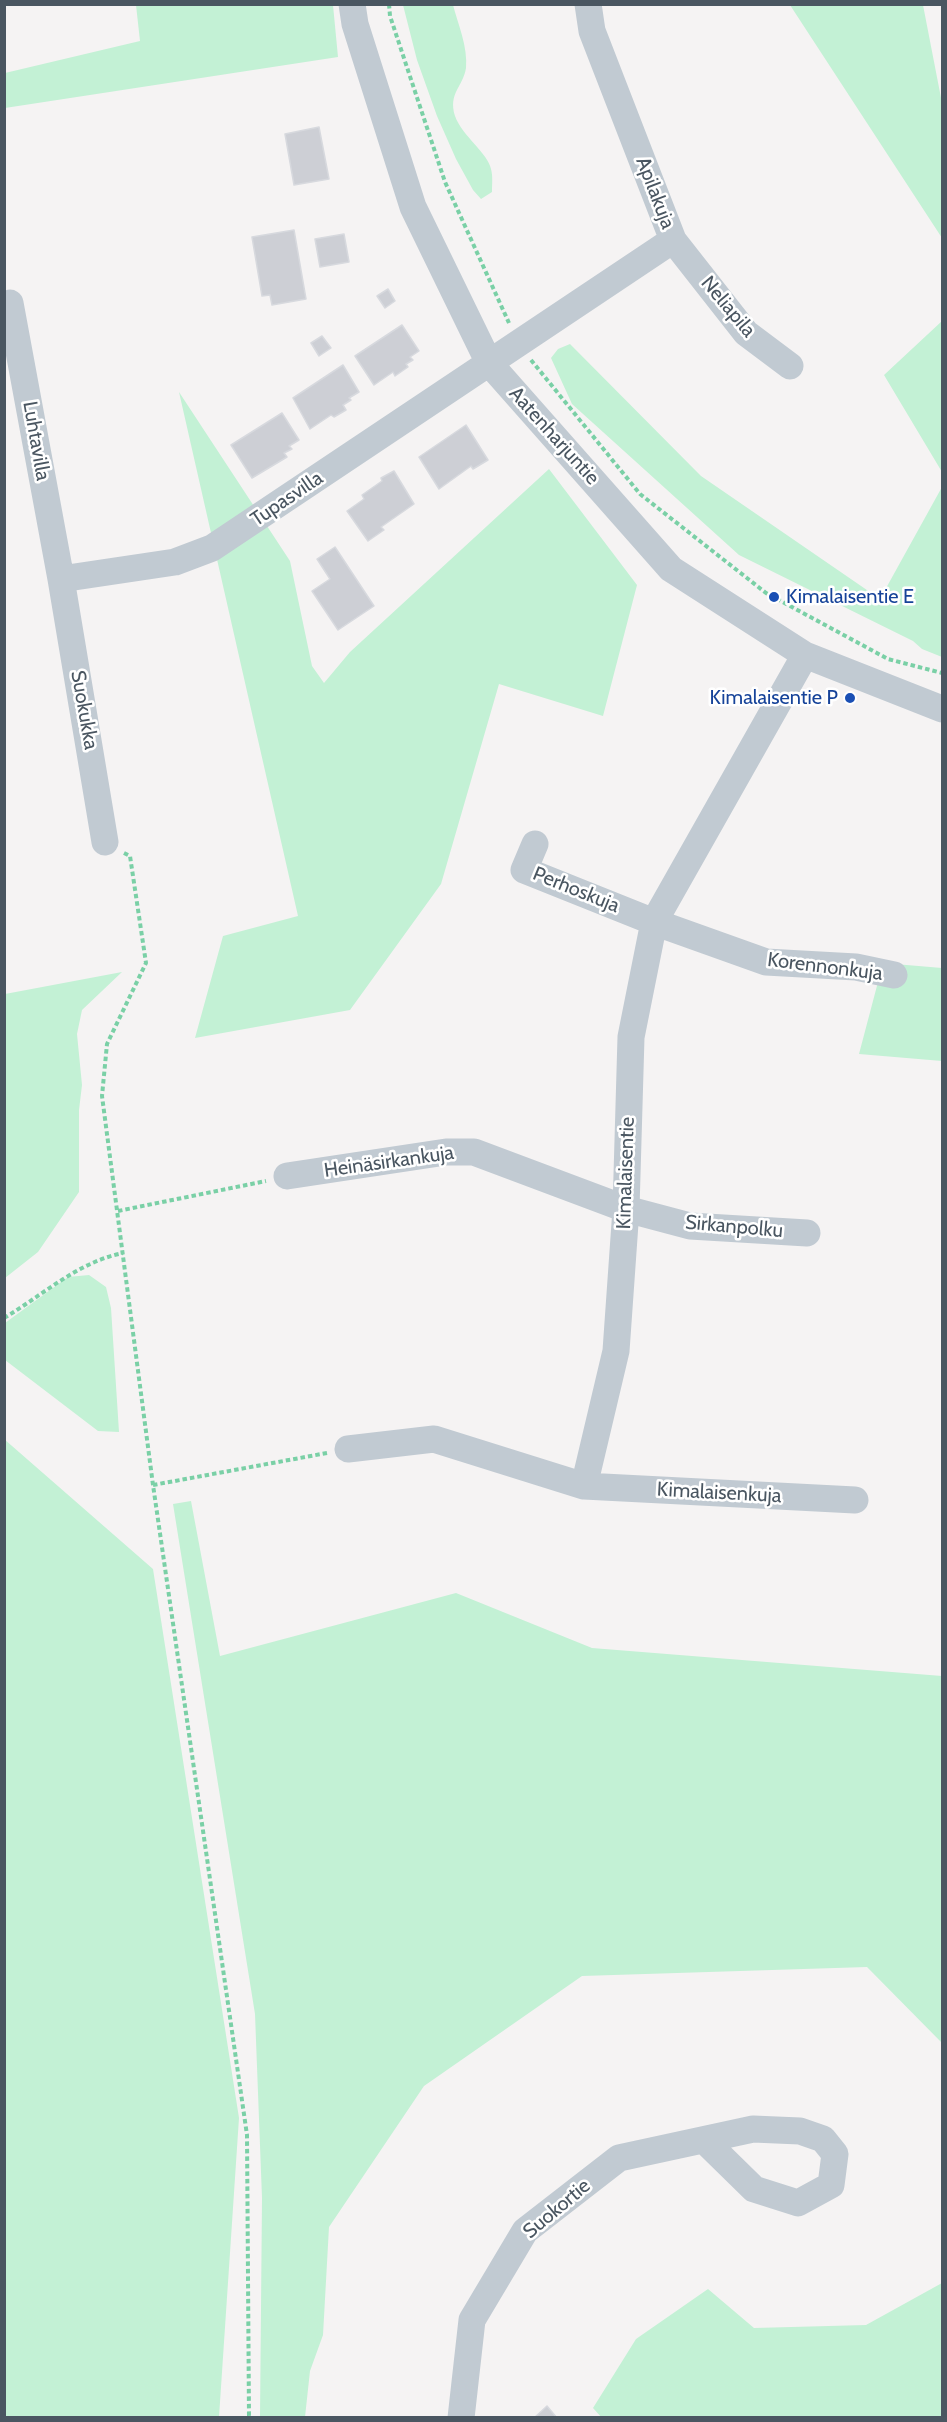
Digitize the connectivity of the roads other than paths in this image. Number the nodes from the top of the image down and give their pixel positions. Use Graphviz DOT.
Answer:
graph roads {
  1 [pos="352,4"];
  2 [pos="588,4"];
  3 [pos="674,240"];
  4 [pos="10,303"];
  5 [pos="489,363"];
  6 [pos="790,366"];
  7 [pos="62,579"];
  8 [pos="805,655"];
  9 [pos="942,709"];
  10 [pos="105,842"];
  11 [pos="535,844"];
  12 [pos="654,922"];
  13 [pos="894,975"];
  14 [pos="287,1176"];
  15 [pos="626,1209"];
  16 [pos="807,1233"];
  17 [pos="348,1449"];
  18 [pos="584,1486"];
  19 [pos="855,1500"];
  20 [pos="704,2140"];
  21 [pos="461,2418"];
  1 -- 5 [label="street, Aatenharjuntie"];
  2 -- 3 [label="street, Apilakuja"];
  3 -- 5 [label="street, Apilakuja"];
  3 -- 6 [label="street, Neliapila"];
  4 -- 7 [label="street, Luhtavilla"];
  5 -- 7 [label="street, Tupasvilla"];
  5 -- 8 [label="street, Aatenharjuntie"];
  7 -- 10 [label="street, Suokukka"];
  8 -- 9 [label="street, Aatenharjuntie"];
  8 -- 12 [label="street, Kimalaisentie"];
  11 -- 12 [label="street, Perhoskuja"];
  12 -- 13 [label="street, Korennonkuja"];
  12 -- 15 [label="street, Kimalaisentie"];
  14 -- 15 [label="street, Heinäsirkankuja"];
  15 -- 16 [label="street, Sirkanpolku"];
  15 -- 18 [label="street, Kimalaisentie"];
  17 -- 18 [label="street"];
  18 -- 19 [label="street, Kimalaisenkuja"];
  20 -- 21 [label="street, Suokortie"];
}
